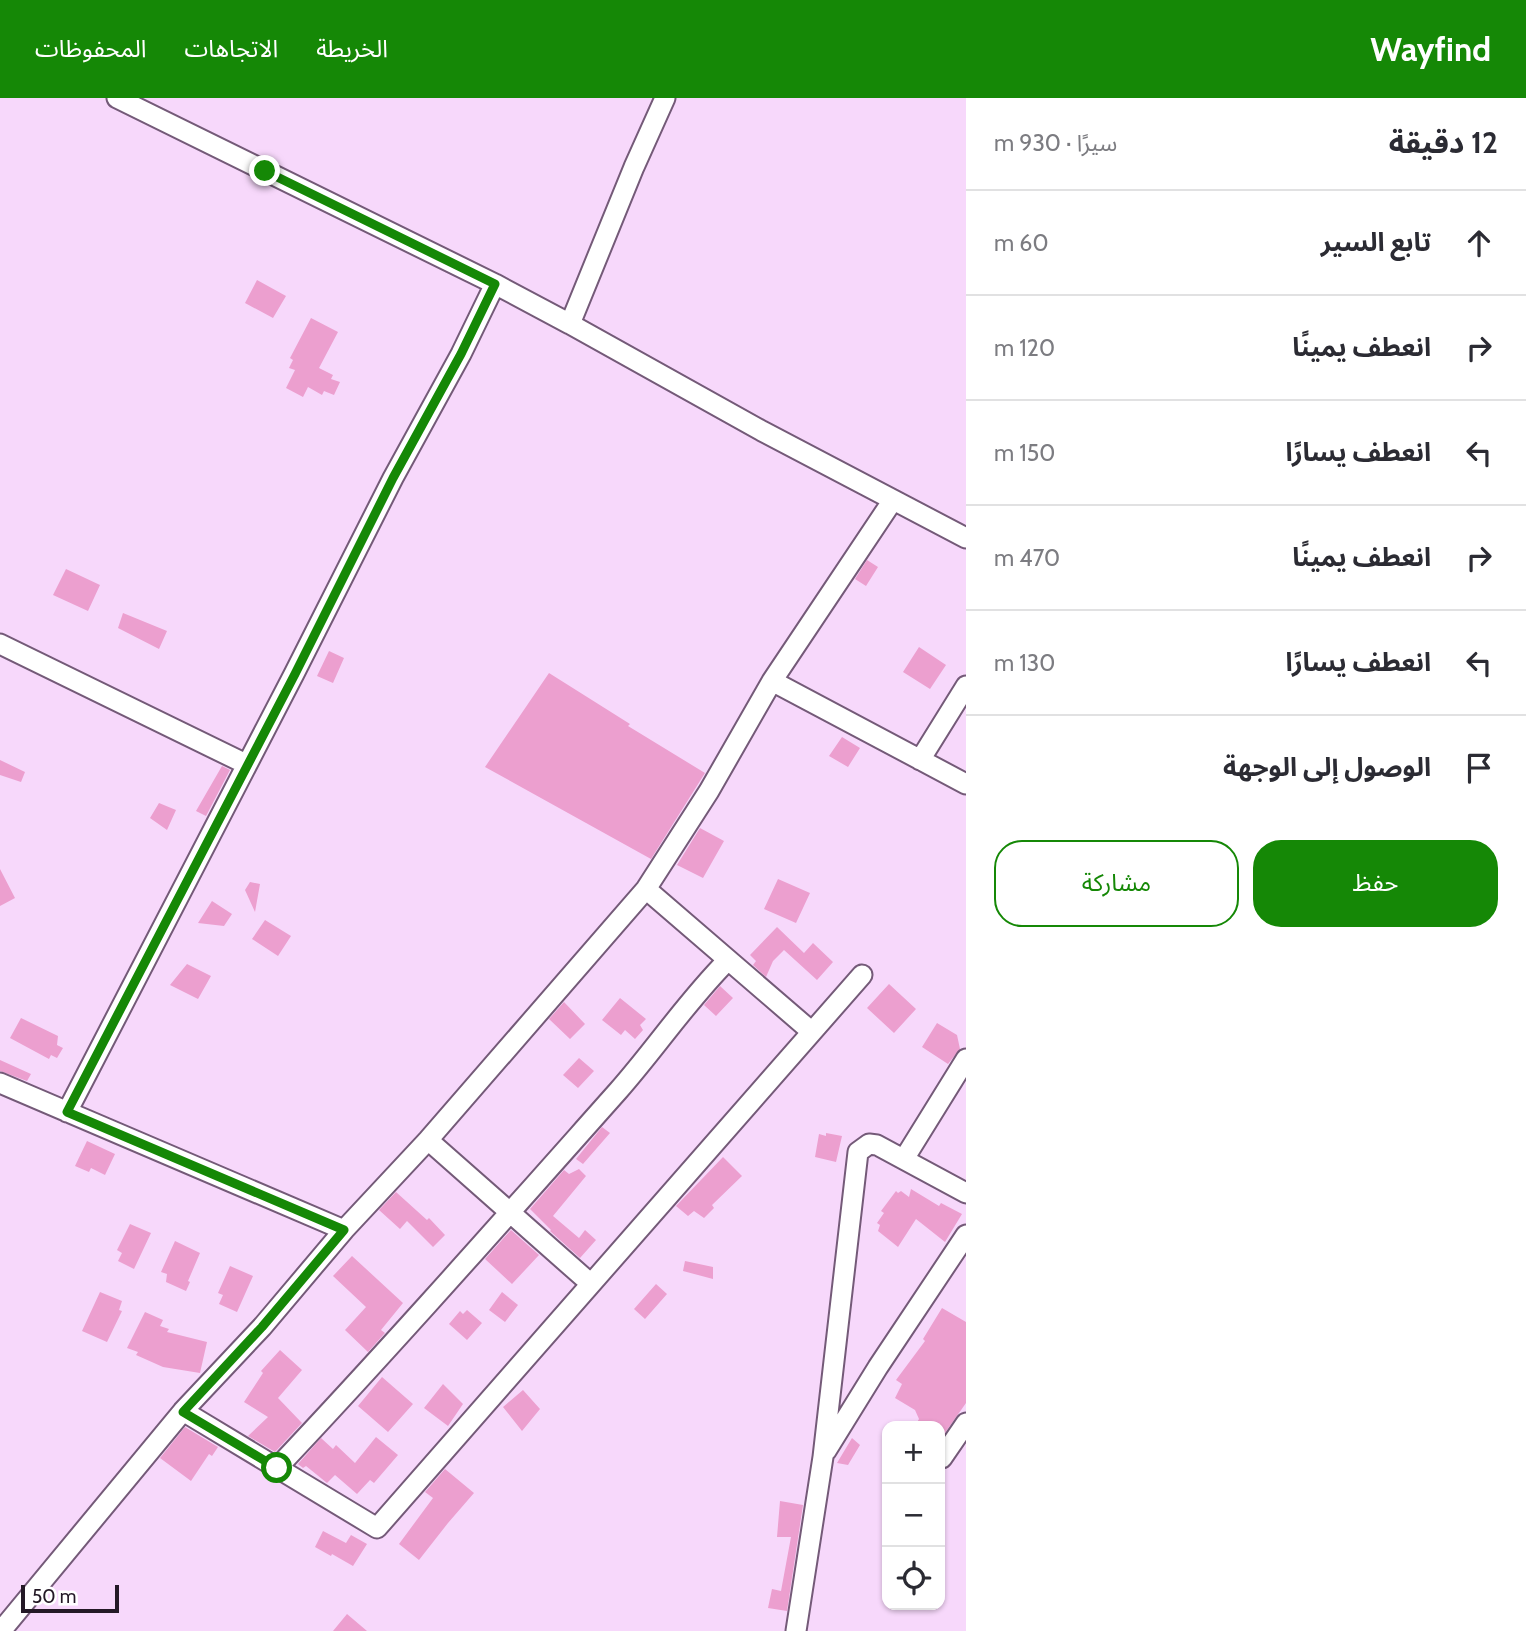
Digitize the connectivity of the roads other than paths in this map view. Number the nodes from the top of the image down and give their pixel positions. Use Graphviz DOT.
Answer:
graph roads {
  1 [pos="117,98"];
  2 [pos="665,98"];
  3 [pos="495,284"];
  4 [pos="570,324"];
  5 [pos="893,500"];
  6 [pos="966,538"];
  7 [pos="0,644"];
  8 [pos="772,681"];
  9 [pos="966,686"];
  10 [pos="920,760"];
  11 [pos="246,764"];
  12 [pos="966,784"];
  13 [pos="646,890"];
  14 [pos="727,961"];
  15 [pos="862,975"];
  16 [pos="812,1032"];
  17 [pos="966,1059"];
  18 [pos="0,1083"];
  19 [pos="67,1112"];
  20 [pos="428,1140"];
  21 [pos="904,1159"];
  22 [pos="966,1193"];
  23 [pos="510,1213"];
  24 [pos="344,1230"];
  25 [pos="966,1235"];
  26 [pos="591,1284"];
  27 [pos="183,1412"];
  28 [pos="966,1423"];
  29 [pos="945,1454"];
  30 [pos="823,1457"];
  31 [pos="277,1468"];
  32 [pos="1,1631"];
  33 [pos="796,1631"];
  1 -- 3 [label="street"];
  2 -- 4 [label="street"];
  3 -- 4 [label="street"];
  3 -- 11 [label="street"];
  4 -- 5 [label="street"];
  5 -- 6 [label="street"];
  5 -- 8 [label="street"];
  7 -- 11 [label="street"];
  8 -- 10 [label="street"];
  8 -- 13 [label="street"];
  9 -- 10 [label="street"];
  10 -- 12 [label="street"];
  11 -- 19 [label="street"];
  13 -- 14 [label="street"];
  13 -- 20 [label="street"];
  14 -- 16 [label="street"];
  14 -- 23 [label="street"];
  15 -- 16 [label="street"];
  16 -- 26 [label="street"];
  17 -- 21 [label="street"];
  18 -- 19 [label="street"];
  19 -- 24 [label="street"];
  20 -- 23 [label="street"];
  20 -- 24 [label="street"];
  21 -- 22 [label="street"];
  21 -- 30 [label="street"];
  23 -- 26 [label="street"];
  23 -- 31 [label="street"];
  24 -- 27 [label="street"];
  25 -- 30 [label="street"];
  26 -- 31 [label="street"];
  27 -- 31 [label="street"];
  27 -- 32 [label="street"];
  28 -- 29 [label="street"];
  30 -- 33 [label="street"];
}
